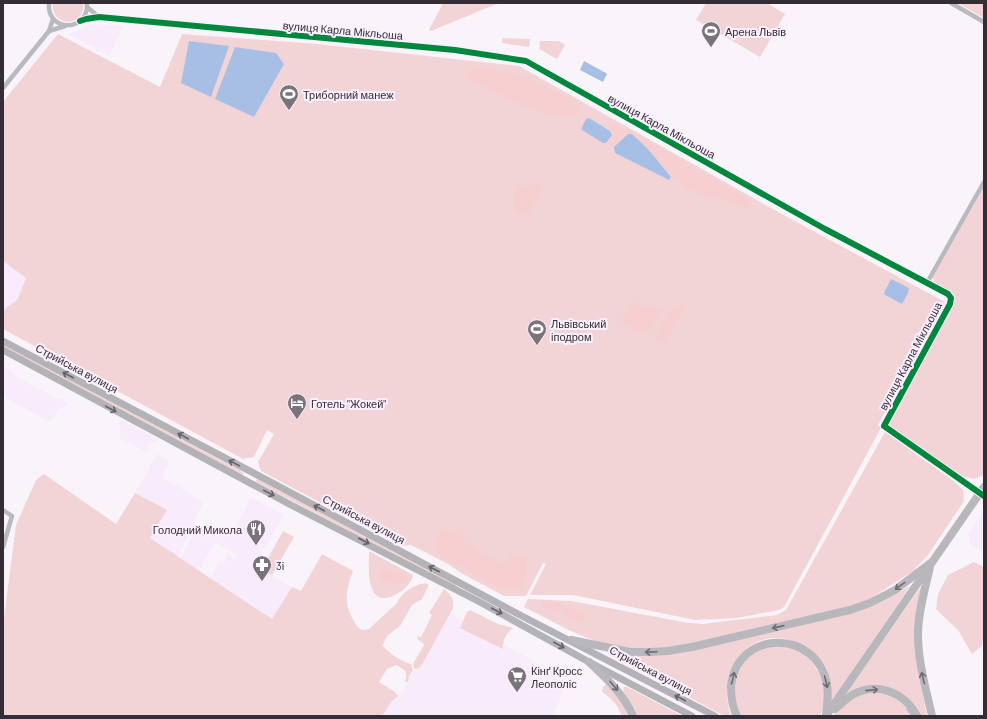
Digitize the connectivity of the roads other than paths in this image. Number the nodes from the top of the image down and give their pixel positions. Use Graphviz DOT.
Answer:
graph roads {
  1 [pos="49,3"];
  2 [pos="951,3"];
  3 [pos="87,5"];
  4 [pos="99,17"];
  5 [pos="53,19"];
  6 [pos="80,21"];
  7 [pos="984,22"];
  8 [pos="65,26"];
  9 [pos="49,32"];
  10 [pos="3,88"];
  11 [pos="984,182"];
  12 [pos="926,282"];
  13 [pos="3,341"];
  14 [pos="3,350"];
  15 [pos="983,492"];
  16 [pos="3,510"];
  17 [pos="3,546"];
  18 [pos="932,562"];
  19 [pos="469,587"];
  20 [pos="465,594"];
  21 [pos="571,640"];
  22 [pos="589,662"];
  23 [pos="633,716"];
  24 [pos="692,716"];
  25 [pos="715,716"];
  26 [pos="737,716"];
  27 [pos="826,716"];
  28 [pos="917,716"];
  29 [pos="932,716"];
  1 -- 5 [label="street"];
  2 -- 7 [label="street"];
  3 -- 4 [label="street"];
  3 -- 6 [label="street"];
  4 -- 6 [label="street, вулиця Карла Мікльоша"];
  4 -- 12 [label="street, вулиця Карла Мікльоша"];
  5 -- 8 [label="street"];
  5 -- 9 [label="street"];
  6 -- 8 [label="street, вулиця Карла Мікльоша"];
  8 -- 9 [label="street, вулиця Карла Мікльоша"];
  9 -- 10 [label="street"];
  11 -- 12 [label="street"];
  12 -- 15 [label="street, вулиця Карла Мікльоша"];
  19 -- 13 [label="main road, Стрийська вулиця, one-way"];
  14 -- 20 [label="main road, Стрийська вулиця, one-way"];
  15 -- 18 [label="highway"];
  16 -- 17 [label="street"];
  18 -- 21 [label="highway, one-way"];
  18 -- 27 [label="highway"];
  29 -- 18 [label="highway, one-way"];
  19 -- 20 [label="main road"];
  19 -- 21 [label="main road, Стрийська вулиця"];
  20 -- 22 [label="main road, Стрийська вулиця, one-way"];
  25 -- 21 [label="main road, Стрийська вулиця, one-way"];
  22 -- 23 [label="highway, one-way"];
  22 -- 24 [label="main road, Стрийська вулиця"];
  26 -- 27 [label="highway, one-way"];
  27 -- 28 [label="highway, one-way"];
}
